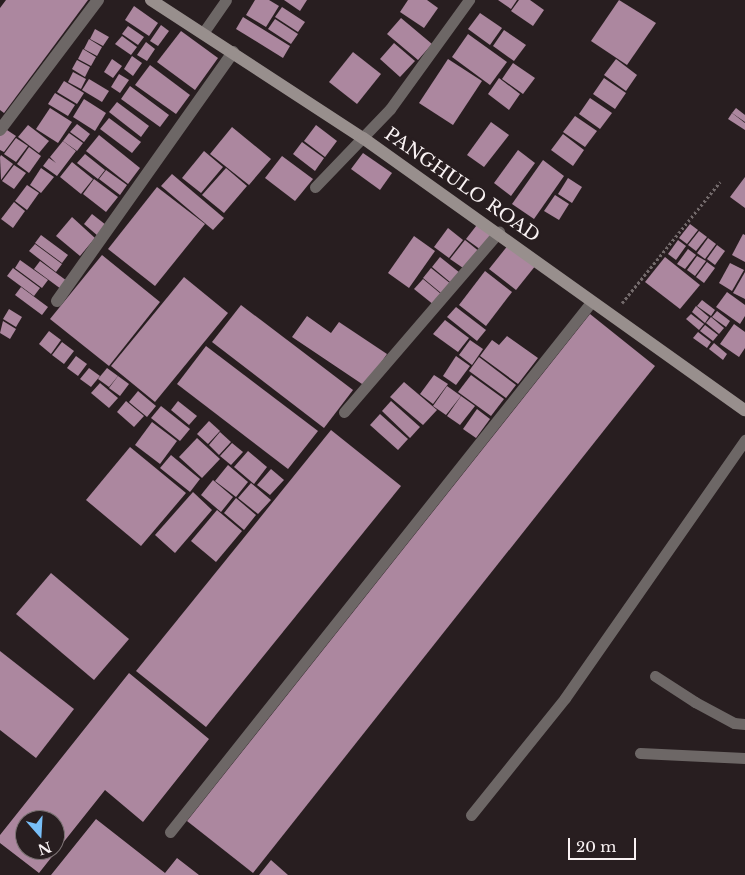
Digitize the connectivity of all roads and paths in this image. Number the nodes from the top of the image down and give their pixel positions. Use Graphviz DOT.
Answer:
graph roads {
  1 [pos="98,0"];
  2 [pos="151,0"];
  3 [pos="226,0"];
  4 [pos="469,0"];
  5 [pos="203,33"];
  6 [pos="233,52"];
  7 [pos="0,130"];
  8 [pos="363,138"];
  9 [pos="720,182"];
  10 [pos="315,187"];
  11 [pos="499,232"];
  12 [pos="57,301"];
  13 [pos="592,301"];
  14 [pos="612,315"];
  15 [pos="745,410"];
  16 [pos="344,412"];
  17 [pos="745,440"];
  18 [pos="656,676"];
  19 [pos="745,724"];
  20 [pos="640,753"];
  21 [pos="745,758"];
  22 [pos="471,815"];
  23 [pos="170,832"];
  1 -- 7 [label="street"];
  2 -- 5 [label="main road, PANGHULO ROAD"];
  3 -- 5 [label="lane"];
  4 -- 8 [label="lane"];
  5 -- 6 [label="main road, PANGHULO ROAD"];
  6 -- 8 [label="main road, PANGHULO ROAD"];
  6 -- 12 [label="street"];
  8 -- 10 [label="lane"];
  8 -- 11 [label="main road, PANGHULO ROAD"];
  9 -- 14 [label="path"];
  11 -- 13 [label="main road, PANGHULO ROAD"];
  11 -- 16 [label="lane"];
  13 -- 14 [label="main road, PANGHULO ROAD"];
  13 -- 23 [label="lane"];
  14 -- 15 [label="main road, PANGHULO ROAD"];
  17 -- 22 [label="lane"];
  18 -- 19 [label="lane"];
  20 -- 21 [label="lane"];
}
